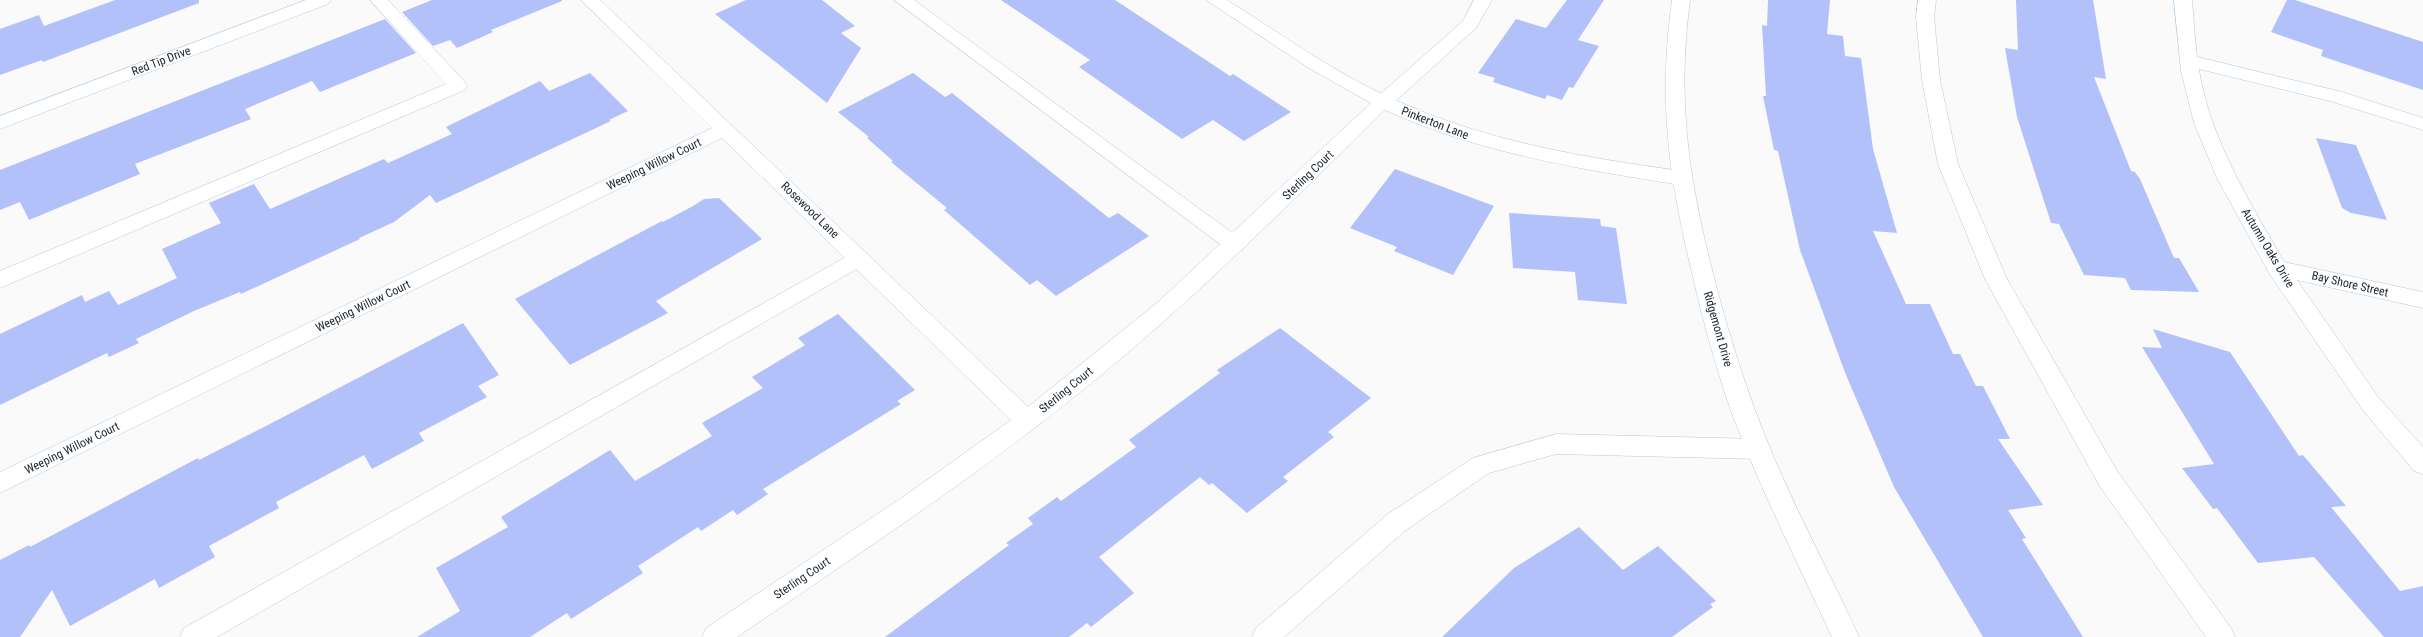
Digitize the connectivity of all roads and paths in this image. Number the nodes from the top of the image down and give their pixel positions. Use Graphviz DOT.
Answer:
graph roads {
  1 [pos="322,0"];
  2 [pos="379,0"];
  3 [pos="590,0"];
  4 [pos="903,0"];
  5 [pos="1215,0"];
  6 [pos="1483,0"];
  7 [pos="1681,0"];
  8 [pos="1927,0"];
  9 [pos="2183,0"];
  10 [pos="2189,61"];
  11 [pos="1383,102"];
  12 [pos="0,123"];
  13 [pos="2423,124"];
  14 [pos="726,129"];
  15 [pos="1681,178"];
  16 [pos="1235,245"];
  17 [pos="860,258"];
  18 [pos="2277,268"];
  19 [pos="0,280"];
  20 [pos="2423,300"];
  21 [pos="1028,421"];
  22 [pos="1759,449"];
  23 [pos="2423,464"];
  24 [pos="0,483"];
  25 [pos="193,637"];
  26 [pos="716,637"];
  27 [pos="1265,637"];
  28 [pos="1846,637"];
  29 [pos="2222,637"];
  1 -- 12 [label="street, Red Tip Drive"];
  2 -- 19 [label="street"];
  3 -- 14 [label="street, Rosewood Lane"];
  4 -- 16 [label="street"];
  5 -- 11 [label="street, Pinkerton Lane"];
  6 -- 11 [label="street, Sterling Court"];
  7 -- 15 [label="street, Ridgemont Drive"];
  8 -- 29 [label="street"];
  9 -- 10 [label="street, Autumn Oaks Drive"];
  10 -- 13 [label="street"];
  10 -- 18 [label="street, Autumn Oaks Drive"];
  11 -- 15 [label="street, Pinkerton Lane"];
  11 -- 16 [label="street, Sterling Court"];
  14 -- 17 [label="street, Rosewood Lane"];
  14 -- 24 [label="street, Weeping Willow Court"];
  15 -- 22 [label="street, Ridgemont Drive"];
  16 -- 21 [label="street, Sterling Court"];
  17 -- 21 [label="street, Rosewood Lane"];
  17 -- 25 [label="street"];
  18 -- 20 [label="street, Bay Shore Street"];
  18 -- 23 [label="street, Autumn Oaks Drive"];
  21 -- 26 [label="street, Sterling Court"];
  22 -- 27 [label="street"];
  22 -- 28 [label="street, Ridgemont Drive"];
}
